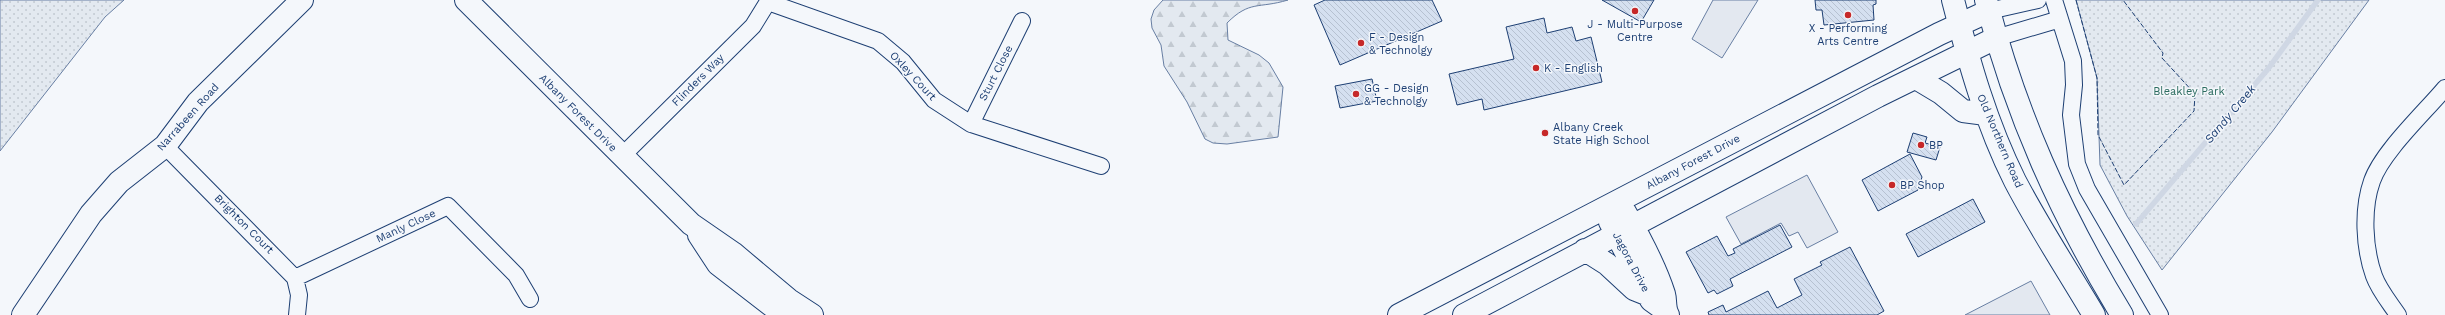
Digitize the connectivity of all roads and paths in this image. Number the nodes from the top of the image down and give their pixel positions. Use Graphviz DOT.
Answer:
graph roads {
  1 [pos="302,0"];
  2 [pos="466,0"];
  3 [pos="1953,0"];
  4 [pos="2038,0"];
  5 [pos="2054,0"];
  6 [pos="769,1"];
  7 [pos="1988,6"];
  8 [pos="2060,19"];
  9 [pos="1022,22"];
  10 [pos="1959,24"];
  11 [pos="1996,38"];
  12 [pos="1967,52"];
  13 [pos="1916,78"];
  14 [pos="2445,88"];
  15 [pos="1986,114"];
  16 [pos="971,124"];
  17 [pos="165,146"];
  18 [pos="622,156"];
  19 [pos="1101,166"];
  20 [pos="1611,205"];
  21 [pos="691,224"];
  22 [pos="1625,230"];
  23 [pos="1585,250"];
  24 [pos="295,278"];
  25 [pos="1648,295"];
  26 [pos="530,299"];
  27 [pos="1666,312"];
  28 [pos="23,315"];
  29 [pos="297,315"];
  30 [pos="784,315"];
  31 [pos="812,315"];
  32 [pos="1399,315"];
  33 [pos="1464,315"];
  34 [pos="2094,315"];
  35 [pos="2122,315"];
  36 [pos="2160,315"];
  37 [pos="2398,315"];
  1 -- 17 [label="main road, Narrabeen Road"];
  2 -- 18 [label="main road, Albany Forest Drive"];
  3 -- 10 [label="main road, Old Northern Road"];
  4 -- 7 [label="street"];
  5 -- 8 [label="street"];
  6 -- 16 [label="street, Oxley Court"];
  6 -- 18 [label="street, Flinders Way"];
  7 -- 10 [label="main road, Albany Forest Drive"];
  7 -- 11 [label="main road"];
  8 -- 11 [label="street"];
  8 -- 36 [label="street"];
  9 -- 16 [label="street, Sturt Close"];
  10 -- 12 [label="main road, Old Northern Road"];
  10 -- 20 [label="main road, Albany Forest Drive"];
  11 -- 12 [label="main road"];
  11 -- 35 [label="main road"];
  12 -- 13 [label="main road"];
  12 -- 15 [label="main road, Old Northern Road"];
  13 -- 15 [label="main road"];
  13 -- 22 [label="main road"];
  14 -- 37 [label="street"];
  15 -- 34 [label="main road, Old Northern Road"];
  16 -- 19 [label="street, Oxley Court"];
  17 -- 24 [label="street, Brighton Court"];
  17 -- 28 [label="main road, Narrabeen Road"];
  18 -- 21 [label="main road, Albany Forest Drive"];
  20 -- 22 [label="main road, Jagora Drive"];
  20 -- 32 [label="main road, Albany Forest Drive"];
  21 -- 30 [label="main road, Albany Forest Drive"];
  21 -- 31 [label="main road, Albany Forest Drive"];
  22 -- 23 [label="main road"];
  22 -- 25 [label="main road, Jagora Drive"];
  22 -- 27 [label="main road, Jagora Drive"];
  23 -- 25 [label="main road"];
  23 -- 33 [label="main road"];
  24 -- 26 [label="street, Manly Close"];
  24 -- 29 [label="street"];
  25 -- 27 [label="main road, Jagora Drive"];
}
